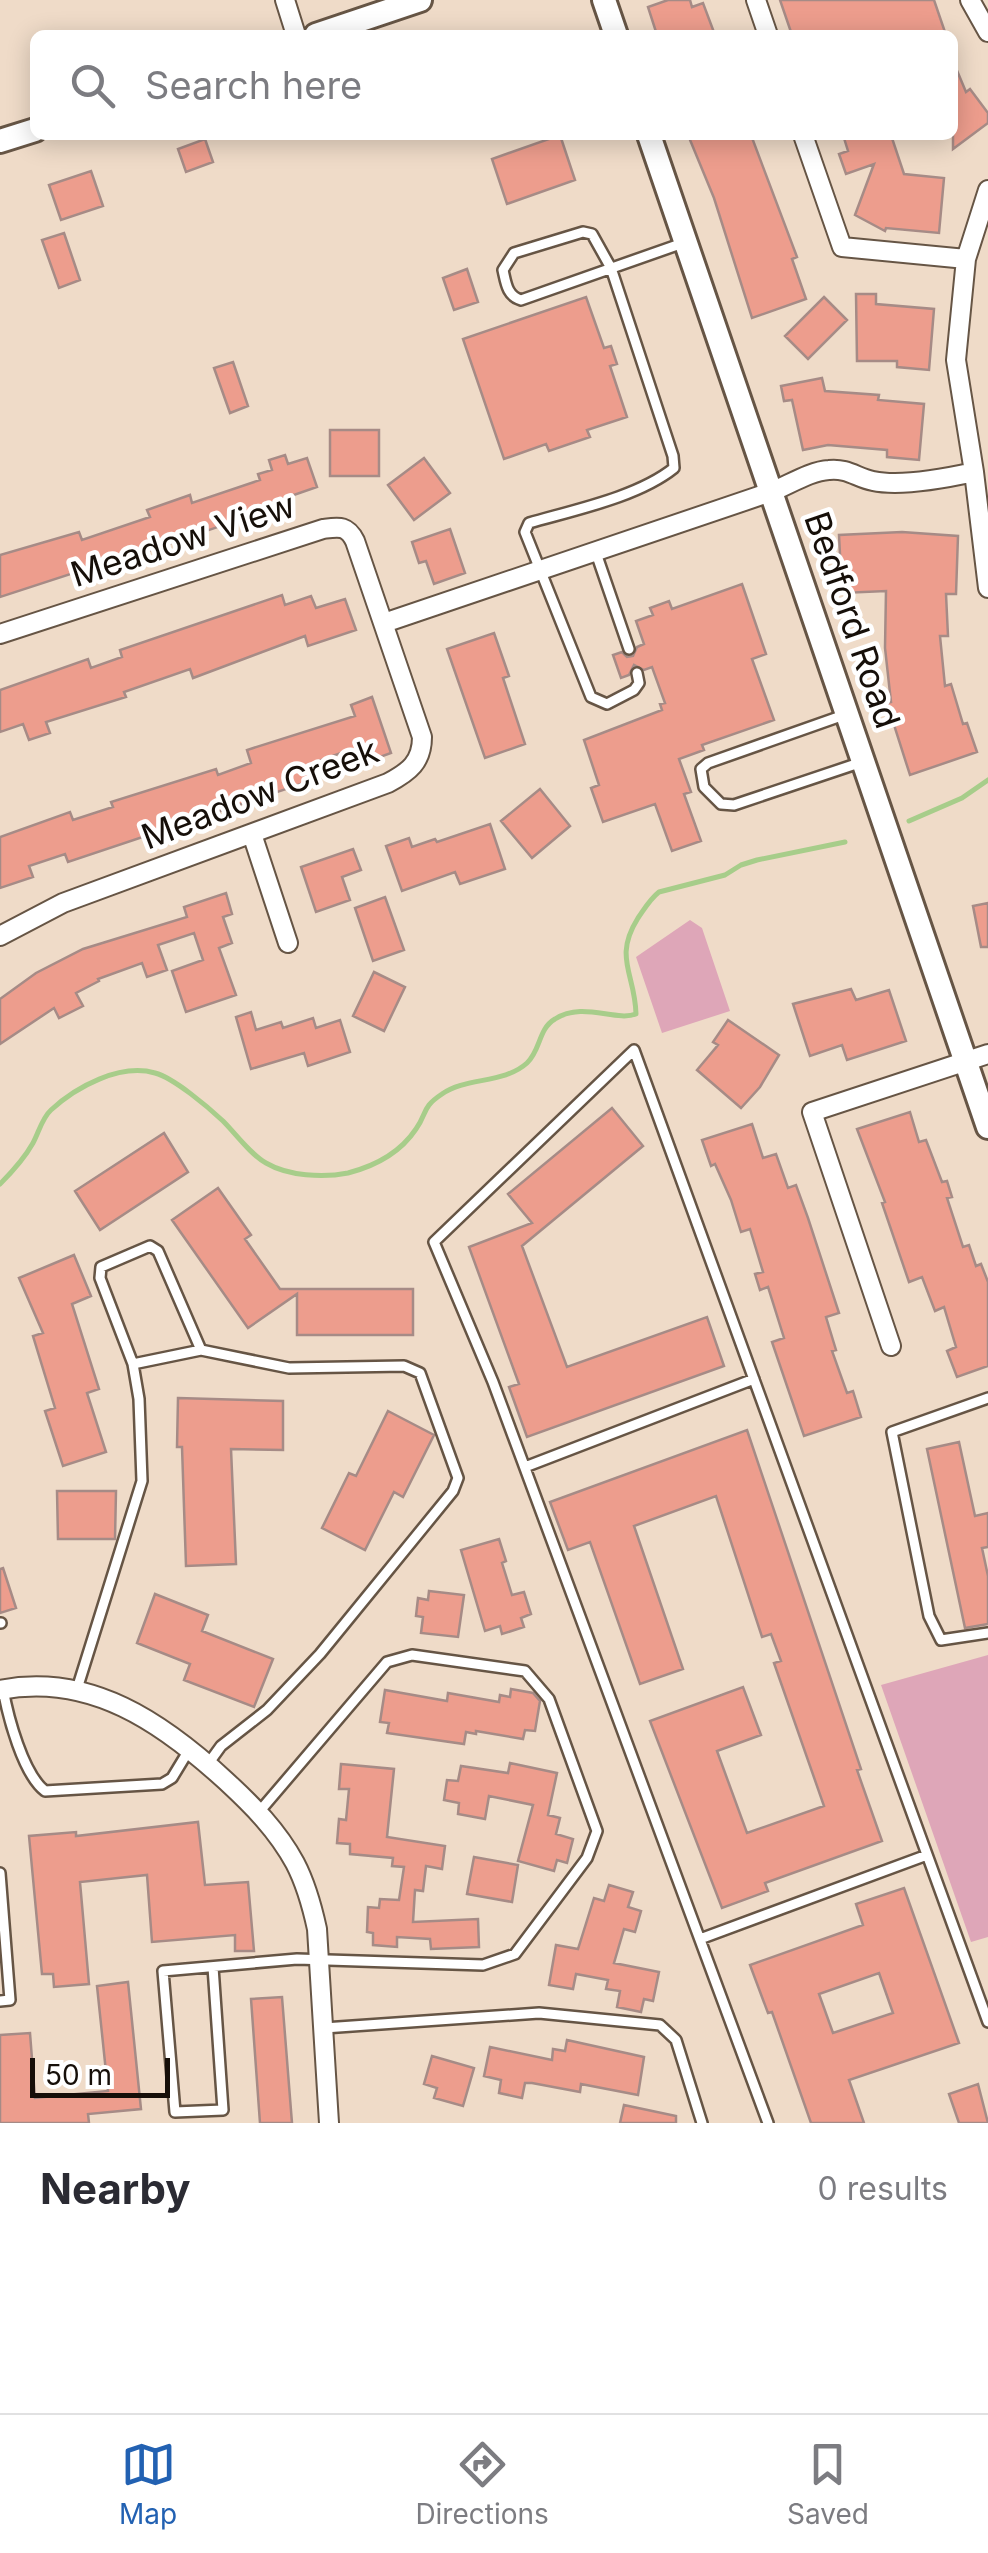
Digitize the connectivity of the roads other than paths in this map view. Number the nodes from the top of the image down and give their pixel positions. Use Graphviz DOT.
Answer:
graph roads {
  1 [pos="284,0"];
  2 [pos="420,0"];
  3 [pos="604,0"];
  4 [pos="756,0"];
  5 [pos="970,0"];
  6 [pos="294,30"];
  7 [pos="331,30"];
  8 [pos="614,30"];
  9 [pos="766,30"];
  10 [pos="988,32"];
  11 [pos="30,132"];
  12 [pos="652,140"];
  13 [pos="805,140"];
  14 [pos="0,141"];
  15 [pos="988,190"];
  16 [pos="686,242"];
  17 [pos="966,259"];
  18 [pos="611,268"];
  19 [pos="974,472"];
  20 [pos="771,492"];
  21 [pos="595,552"];
  22 [pos="540,570"];
  23 [pos="988,588"];
  24 [pos="384,622"];
  25 [pos="0,634"];
  26 [pos="629,650"];
  27 [pos="637,673"];
  28 [pos="847,714"];
  29 [pos="863,762"];
  30 [pos="252,834"];
  31 [pos="0,936"];
  32 [pos="288,944"];
  33 [pos="977,1058"];
  34 [pos="988,1127"];
  35 [pos="891,1346"];
  36 [pos="201,1350"];
  37 [pos="133,1364"];
  38 [pos="754,1379"];
  39 [pos="988,1398"];
  40 [pos="524,1467"];
  41 [pos="988,1633"];
  42 [pos="76,1689"];
  43 [pos="1,1690"];
  44 [pos="190,1750"];
  45 [pos="208,1764"];
  46 [pos="259,1812"];
  47 [pos="927,1855"];
  48 [pos="0,1873"];
  49 [pos="700,1939"];
  50 [pos="320,1961"];
  51 [pos="213,1967"];
  52 [pos="0,2000"];
  53 [pos="988,2022"];
  54 [pos="321,2028"];
  55 [pos="329,2123"];
  56 [pos="702,2123"];
  57 [pos="768,2123"];
  1 -- 6 [label="street"];
  2 -- 7 [label="main road"];
  3 -- 8 [label="main road"];
  4 -- 9 [label="street"];
  5 -- 10 [label="street"];
  11 -- 14 [label="main road"];
  12 -- 16 [label="main road, Bedford Road"];
  13 -- 17 [label="street"];
  15 -- 17 [label="street"];
  16 -- 18 [label="lane"];
  16 -- 20 [label="main road, Bedford Road"];
  17 -- 19 [label="street"];
  18 -- 18 [label="lane"];
  18 -- 22 [label="lane"];
  19 -- 20 [label="street"];
  19 -- 23 [label="street"];
  20 -- 21 [label="street"];
  20 -- 28 [label="main road, Bedford Road"];
  21 -- 22 [label="street"];
  21 -- 26 [label="lane"];
  22 -- 24 [label="street"];
  22 -- 27 [label="lane"];
  24 -- 25 [label="street, Meadow View"];
  24 -- 30 [label="street, Meadow Creek"];
  28 -- 29 [label="main road, Bedford Road"];
  28 -- 29 [label="lane"];
  29 -- 33 [label="main road, Bedford Road"];
  30 -- 31 [label="street, Meadow Creek"];
  30 -- 32 [label="street"];
  33 -- 34 [label="main road, Bedford Road"];
  33 -- 35 [label="street"];
  36 -- 37 [label="lane"];
  36 -- 37 [label="lane"];
  36 -- 45 [label="lane"];
  37 -- 42 [label="lane"];
  38 -- 40 [label="lane"];
  38 -- 40 [label="lane"];
  38 -- 47 [label="lane"];
  39 -- 41 [label="lane"];
  40 -- 49 [label="lane"];
  42 -- 43 [label="street"];
  42 -- 44 [label="street"];
  43 -- 44 [label="lane"];
  44 -- 45 [label="street"];
  45 -- 46 [label="street"];
  46 -- 50 [label="street"];
  46 -- 50 [label="lane"];
  47 -- 49 [label="lane"];
  47 -- 53 [label="lane"];
  48 -- 52 [label="lane"];
  49 -- 57 [label="lane"];
  50 -- 51 [label="lane"];
  50 -- 54 [label="street"];
  51 -- 51 [label="lane"];
  54 -- 55 [label="street"];
  54 -- 56 [label="lane"];
}
